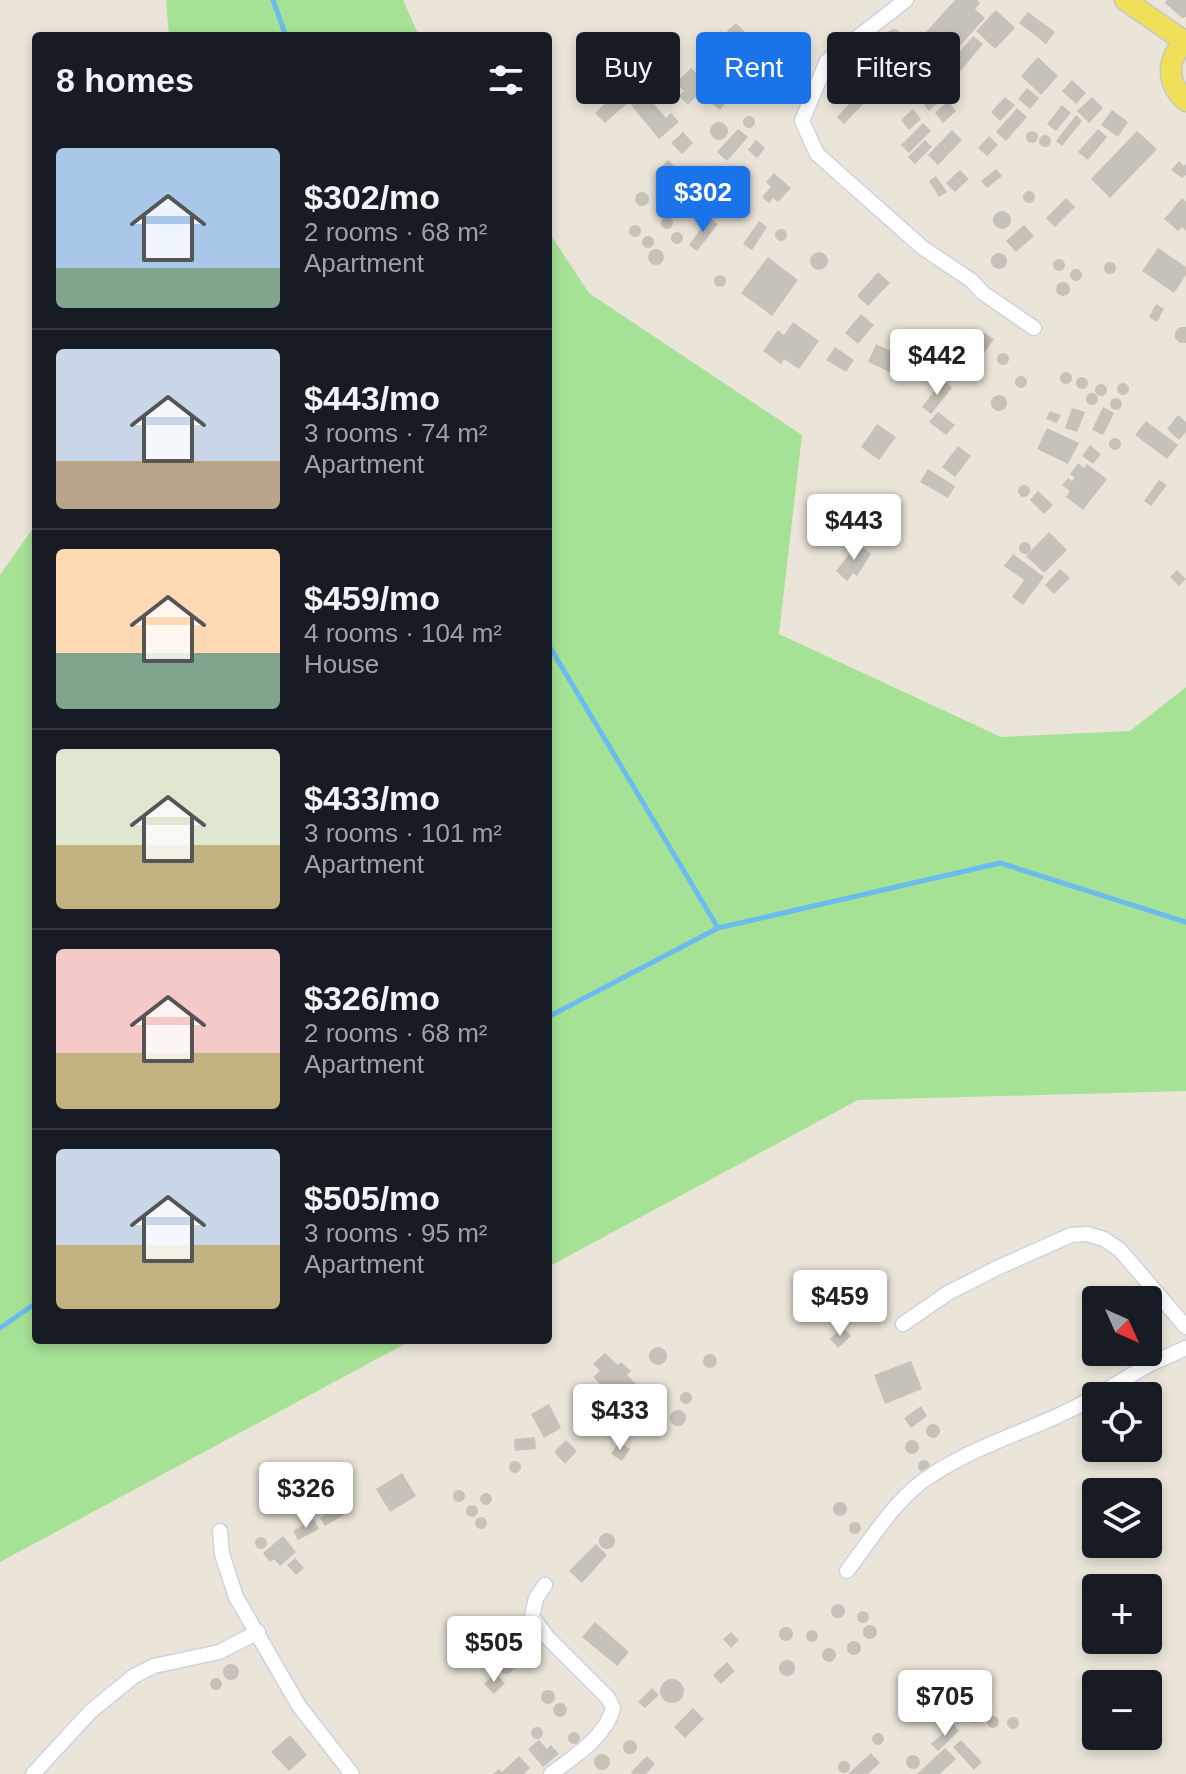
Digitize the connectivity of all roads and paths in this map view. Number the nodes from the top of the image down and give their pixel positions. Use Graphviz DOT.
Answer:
graph roads {
  1 [pos="906,0"];
  2 [pos="1125,0"];
  3 [pos="1185,41"];
  4 [pos="1186,101"];
  5 [pos="1034,328"];
  6 [pos="903,1324"];
  7 [pos="1186,1327"];
  8 [pos="1186,1348"];
  9 [pos="1120,1382"];
  10 [pos="1082,1403"];
  11 [pos="220,1531"];
  12 [pos="847,1571"];
  13 [pos="545,1585"];
  14 [pos="258,1632"];
  15 [pos="33,1774"];
  16 [pos="352,1774"];
  17 [pos="551,1774"];
  1 -- 5 [label="street"];
  2 -- 3 [label="main road"];
  3 -- 4 [label="main road"];
  6 -- 7 [label="street"];
  8 -- 9 [label="street"];
  10 -- 12 [label="street"];
  11 -- 14 [label="street"];
  13 -- 17 [label="street"];
  14 -- 15 [label="street"];
  14 -- 16 [label="street"];
}
